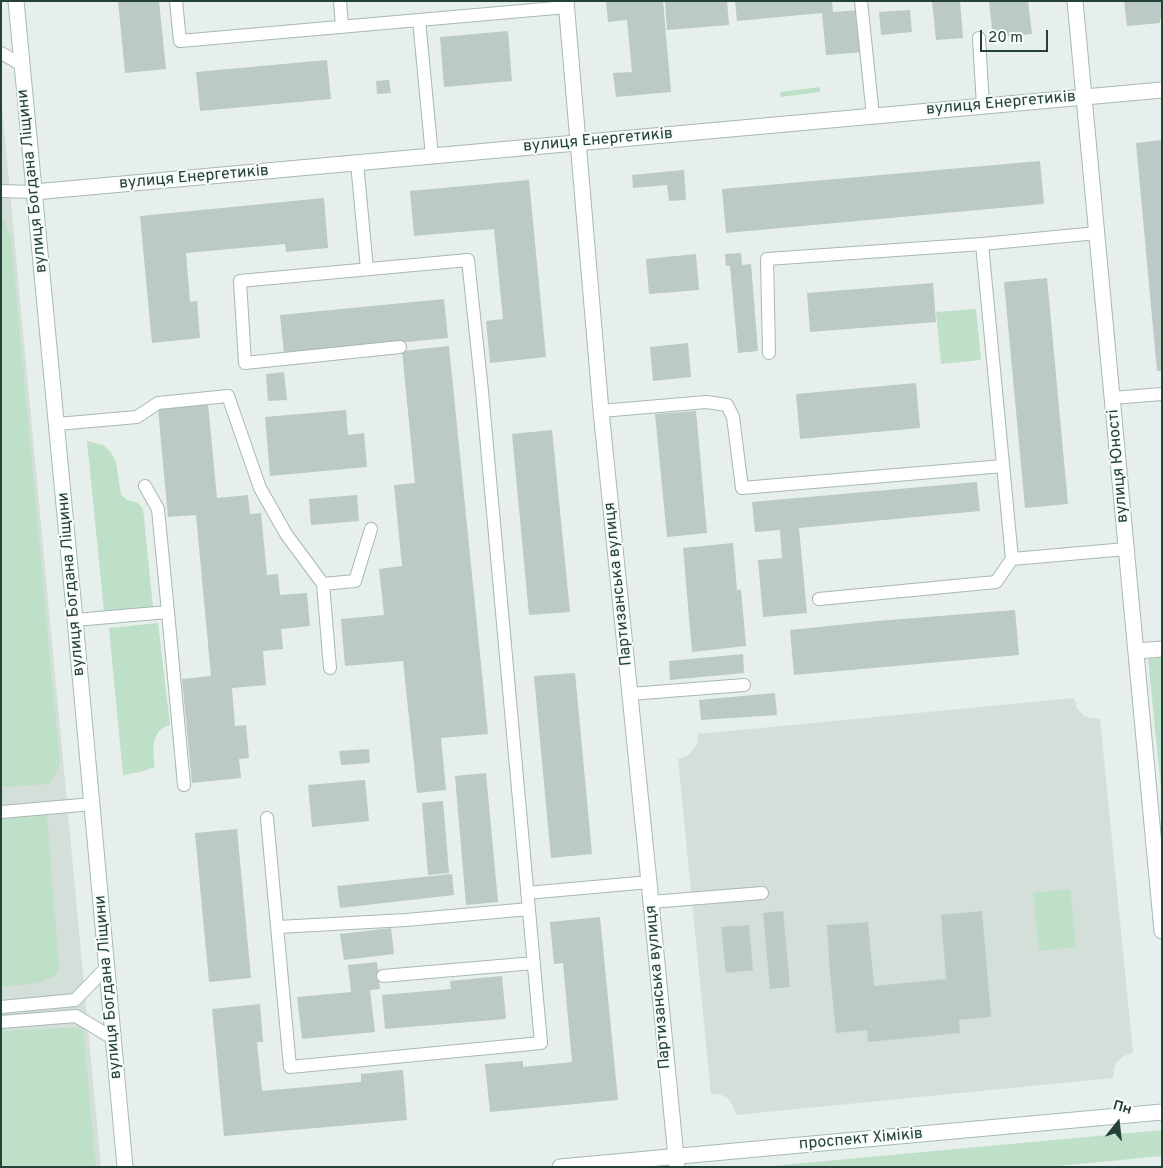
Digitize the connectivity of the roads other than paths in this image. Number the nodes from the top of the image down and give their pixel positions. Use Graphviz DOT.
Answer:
graph roads {
  1 [pos="16,1"];
  2 [pos="176,1"];
  3 [pos="340,1"];
  4 [pos="861,1"];
  5 [pos="1075,1"];
  6 [pos="566,4"];
  7 [pos="419,20"];
  8 [pos="342,27"];
  9 [pos="979,38"];
  10 [pos="1,53"];
  11 [pos="22,65"];
  12 [pos="1162,90"];
  13 [pos="1084,97"];
  14 [pos="983,106"];
  15 [pos="873,116"];
  16 [pos="578,143"];
  17 [pos="432,156"];
  18 [pos="357,163"];
  19 [pos="1,191"];
  20 [pos="34,192"];
  21 [pos="1097,233"];
  22 [pos="982,244"];
  23 [pos="367,269"];
  24 [pos="400,347"];
  25 [pos="770,353"];
  26 [pos="1162,394"];
  27 [pos="1112,398"];
  28 [pos="601,411"];
  29 [pos="57,424"];
  30 [pos="1003,466"];
  31 [pos="145,486"];
  32 [pos="371,529"];
  33 [pos="1126,549"];
  34 [pos="1012,560"];
  35 [pos="323,584"];
  36 [pos="819,598"];
  37 [pos="168,612"];
  38 [pos="75,620"];
  39 [pos="1162,649"];
  40 [pos="1136,652"];
  41 [pos="330,668"];
  42 [pos="744,685"];
  43 [pos="630,694"];
  44 [pos="184,785"];
  45 [pos="93,804"];
  46 [pos="1,812"];
  47 [pos="267,818"];
  48 [pos="649,882"];
  49 [pos="527,893"];
  50 [pos="762,893"];
  51 [pos="651,902"];
  52 [pos="529,909"];
  53 [pos="1161,910"];
  54 [pos="278,927"];
  55 [pos="1162,931"];
  56 [pos="534,963"];
  57 [pos="107,967"];
  58 [pos="384,976"];
  59 [pos="1,1007"];
  60 [pos="1,1022"];
  61 [pos="114,1039"];
  62 [pos="1162,1112"];
  63 [pos="676,1162"];
  64 [pos="125,1167"];
  65 [pos="560,1167"];
  1 -- 11 [label="street, вулиця Богдана Ліщини"];
  2 -- 8 [label="lane"];
  3 -- 8 [label="lane"];
  4 -- 15 [label="lane"];
  5 -- 13 [label="street, вулиця Юності"];
  6 -- 7 [label="lane"];
  6 -- 16 [label="street, Партизанська вулиця"];
  7 -- 8 [label="lane"];
  7 -- 17 [label="lane"];
  9 -- 14 [label="lane"];
  10 -- 11 [label="lane"];
  11 -- 20 [label="street, вулиця Богдана Ліщини"];
  12 -- 13 [label="street, вулиця Енергетиків"];
  13 -- 14 [label="street, вулиця Енергетиків"];
  13 -- 21 [label="street, вулиця Юності"];
  14 -- 15 [label="street, вулиця Енергетиків"];
  15 -- 16 [label="street, вулиця Енергетиків"];
  16 -- 17 [label="street, вулиця Енергетиків"];
  16 -- 28 [label="street, Партизанська вулиця"];
  17 -- 18 [label="street, вулиця Енергетиків"];
  18 -- 20 [label="street, вулиця Енергетиків"];
  18 -- 23 [label="lane"];
  19 -- 20 [label="lane"];
  20 -- 29 [label="street, вулиця Богдана Ліщини"];
  21 -- 22 [label="lane"];
  21 -- 27 [label="street, вулиця Юності"];
  22 -- 25 [label="lane"];
  22 -- 30 [label="lane"];
  23 -- 24 [label="lane"];
  23 -- 49 [label="lane"];
  26 -- 27 [label="lane"];
  27 -- 33 [label="street, вулиця Юності"];
  28 -- 30 [label="lane"];
  28 -- 43 [label="street, Партизанська вулиця"];
  29 -- 35 [label="lane"];
  29 -- 38 [label="street, вулиця Богдана Ліщини"];
  30 -- 34 [label="lane"];
  31 -- 37 [label="lane"];
  32 -- 35 [label="lane"];
  33 -- 34 [label="lane"];
  33 -- 40 [label="street, вулиця Юності"];
  34 -- 36 [label="lane"];
  35 -- 41 [label="lane"];
  37 -- 38 [label="lane"];
  37 -- 44 [label="lane"];
  38 -- 45 [label="street, вулиця Богдана Ліщини"];
  39 -- 40 [label="street"];
  40 -- 53 [label="street, вулиця Юності"];
  42 -- 43 [label="lane"];
  43 -- 48 [label="street, Партизанська вулиця"];
  45 -- 46 [label="lane"];
  45 -- 57 [label="street, вулиця Богдана Ліщини"];
  47 -- 54 [label="lane"];
  48 -- 49 [label="lane"];
  48 -- 51 [label="street, Партизанська вулиця"];
  49 -- 52 [label="lane"];
  50 -- 51 [label="lane"];
  51 -- 63 [label="street, Партизанська вулиця"];
  52 -- 54 [label="lane"];
  52 -- 56 [label="lane"];
  53 -- 55 [label="street, вулиця Юності"];
  54 -- 56 [label="lane"];
  56 -- 58 [label="lane"];
  57 -- 59 [label="lane"];
  57 -- 61 [label="street, вулиця Богдана Ліщини"];
  60 -- 61 [label="lane"];
  61 -- 64 [label="street, вулиця Богдана Ліщини"];
  62 -- 63 [label="street, проспект Хіміків"];
  63 -- 65 [label="street, проспект Хіміків"];
}
